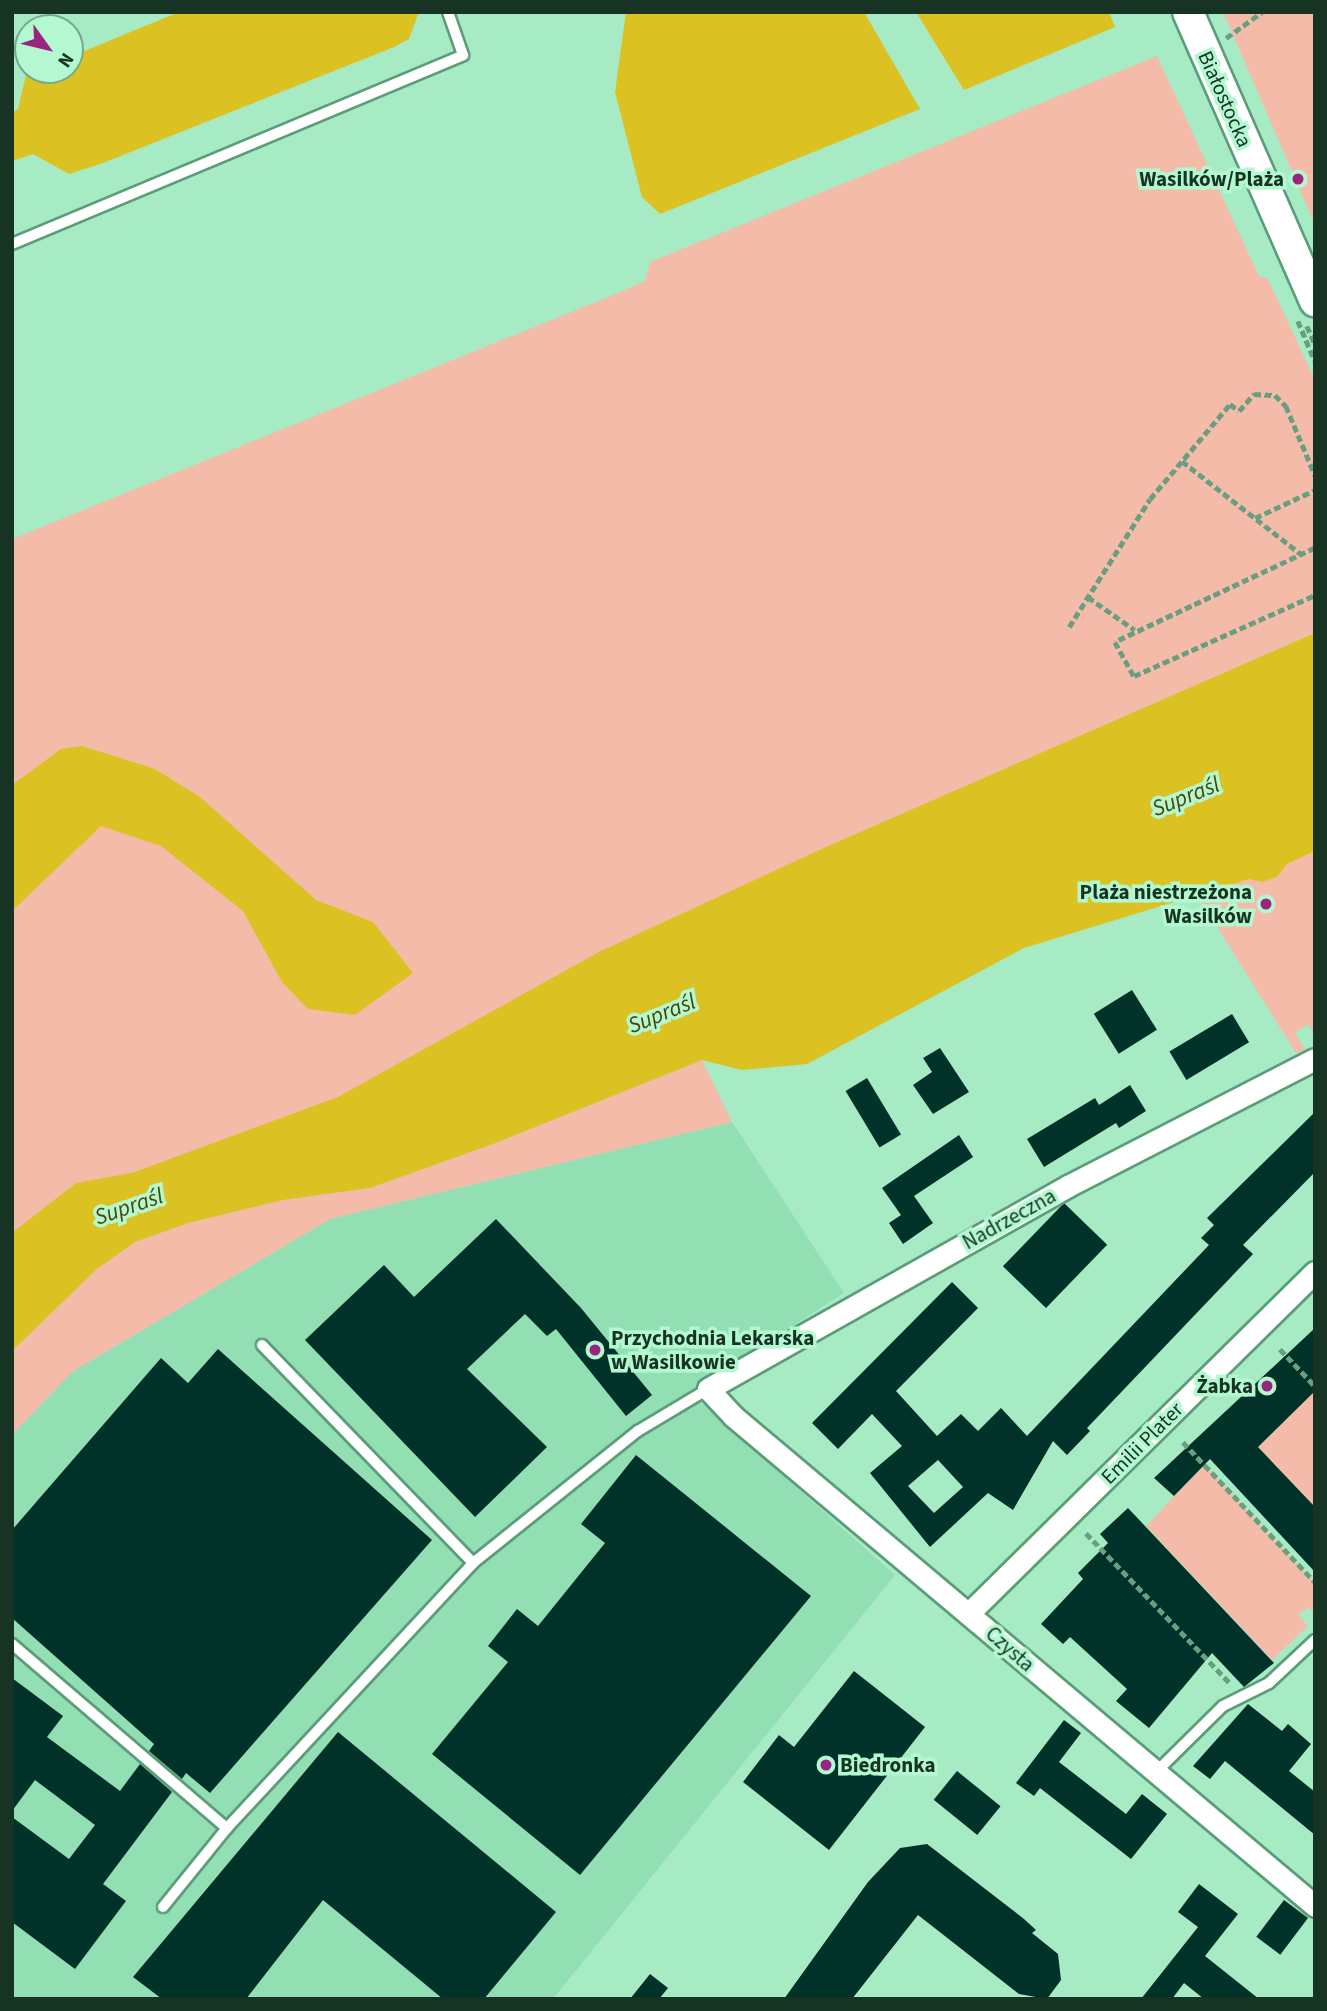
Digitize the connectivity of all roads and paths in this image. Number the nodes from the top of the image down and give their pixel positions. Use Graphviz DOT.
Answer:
graph roads {
  1 [pos="448,12"];
  2 [pos="1188,12"];
  3 [pos="1262,12"];
  4 [pos="1222,40"];
  5 [pos="12,244"];
  6 [pos="1315,301"];
  7 [pos="1182,461"];
  8 [pos="1315,475"];
  9 [pos="1315,490"];
  10 [pos="1255,518"];
  11 [pos="1315,548"];
  12 [pos="1301,554"];
  13 [pos="1315,594"];
  14 [pos="1088,597"];
  15 [pos="1069,627"];
  16 [pos="1135,630"];
  17 [pos="1315,1059"];
  18 [pos="1315,1272"];
  19 [pos="262,1345"];
  20 [pos="1280,1349"];
  21 [pos="1315,1386"];
  22 [pos="708,1389"];
  23 [pos="1183,1442"];
  24 [pos="1087,1533"];
  25 [pos="473,1563"];
  26 [pos="1315,1582"];
  27 [pos="968,1614"];
  28 [pos="1315,1640"];
  29 [pos="12,1644"];
  30 [pos="1243,1697"];
  31 [pos="1155,1773"];
  32 [pos="227,1828"];
  33 [pos="1315,1906"];
  34 [pos="163,1907"];
  1 -- 5 [label="lane"];
  2 -- 6 [label="main road, Białostocka"];
  3 -- 4 [label="path"];
  7 -- 8 [label="path"];
  7 -- 10 [label="path"];
  7 -- 14 [label="path"];
  9 -- 10 [label="path"];
  10 -- 12 [label="path"];
  11 -- 12 [label="path"];
  12 -- 16 [label="path"];
  13 -- 16 [label="path"];
  14 -- 15 [label="path"];
  14 -- 16 [label="path"];
  17 -- 22 [label="street, Nadrzeczna"];
  18 -- 27 [label="street, Emilii Plater"];
  19 -- 25 [label="lane"];
  20 -- 21 [label="path"];
  22 -- 25 [label="lane"];
  22 -- 27 [label="street, Czysta"];
  23 -- 26 [label="path"];
  24 -- 30 [label="path"];
  25 -- 32 [label="lane"];
  27 -- 31 [label="street, Czysta"];
  28 -- 30 [label="lane"];
  29 -- 32 [label="lane"];
  30 -- 31 [label="lane"];
  31 -- 33 [label="street, Czysta"];
  32 -- 34 [label="lane"];
}
